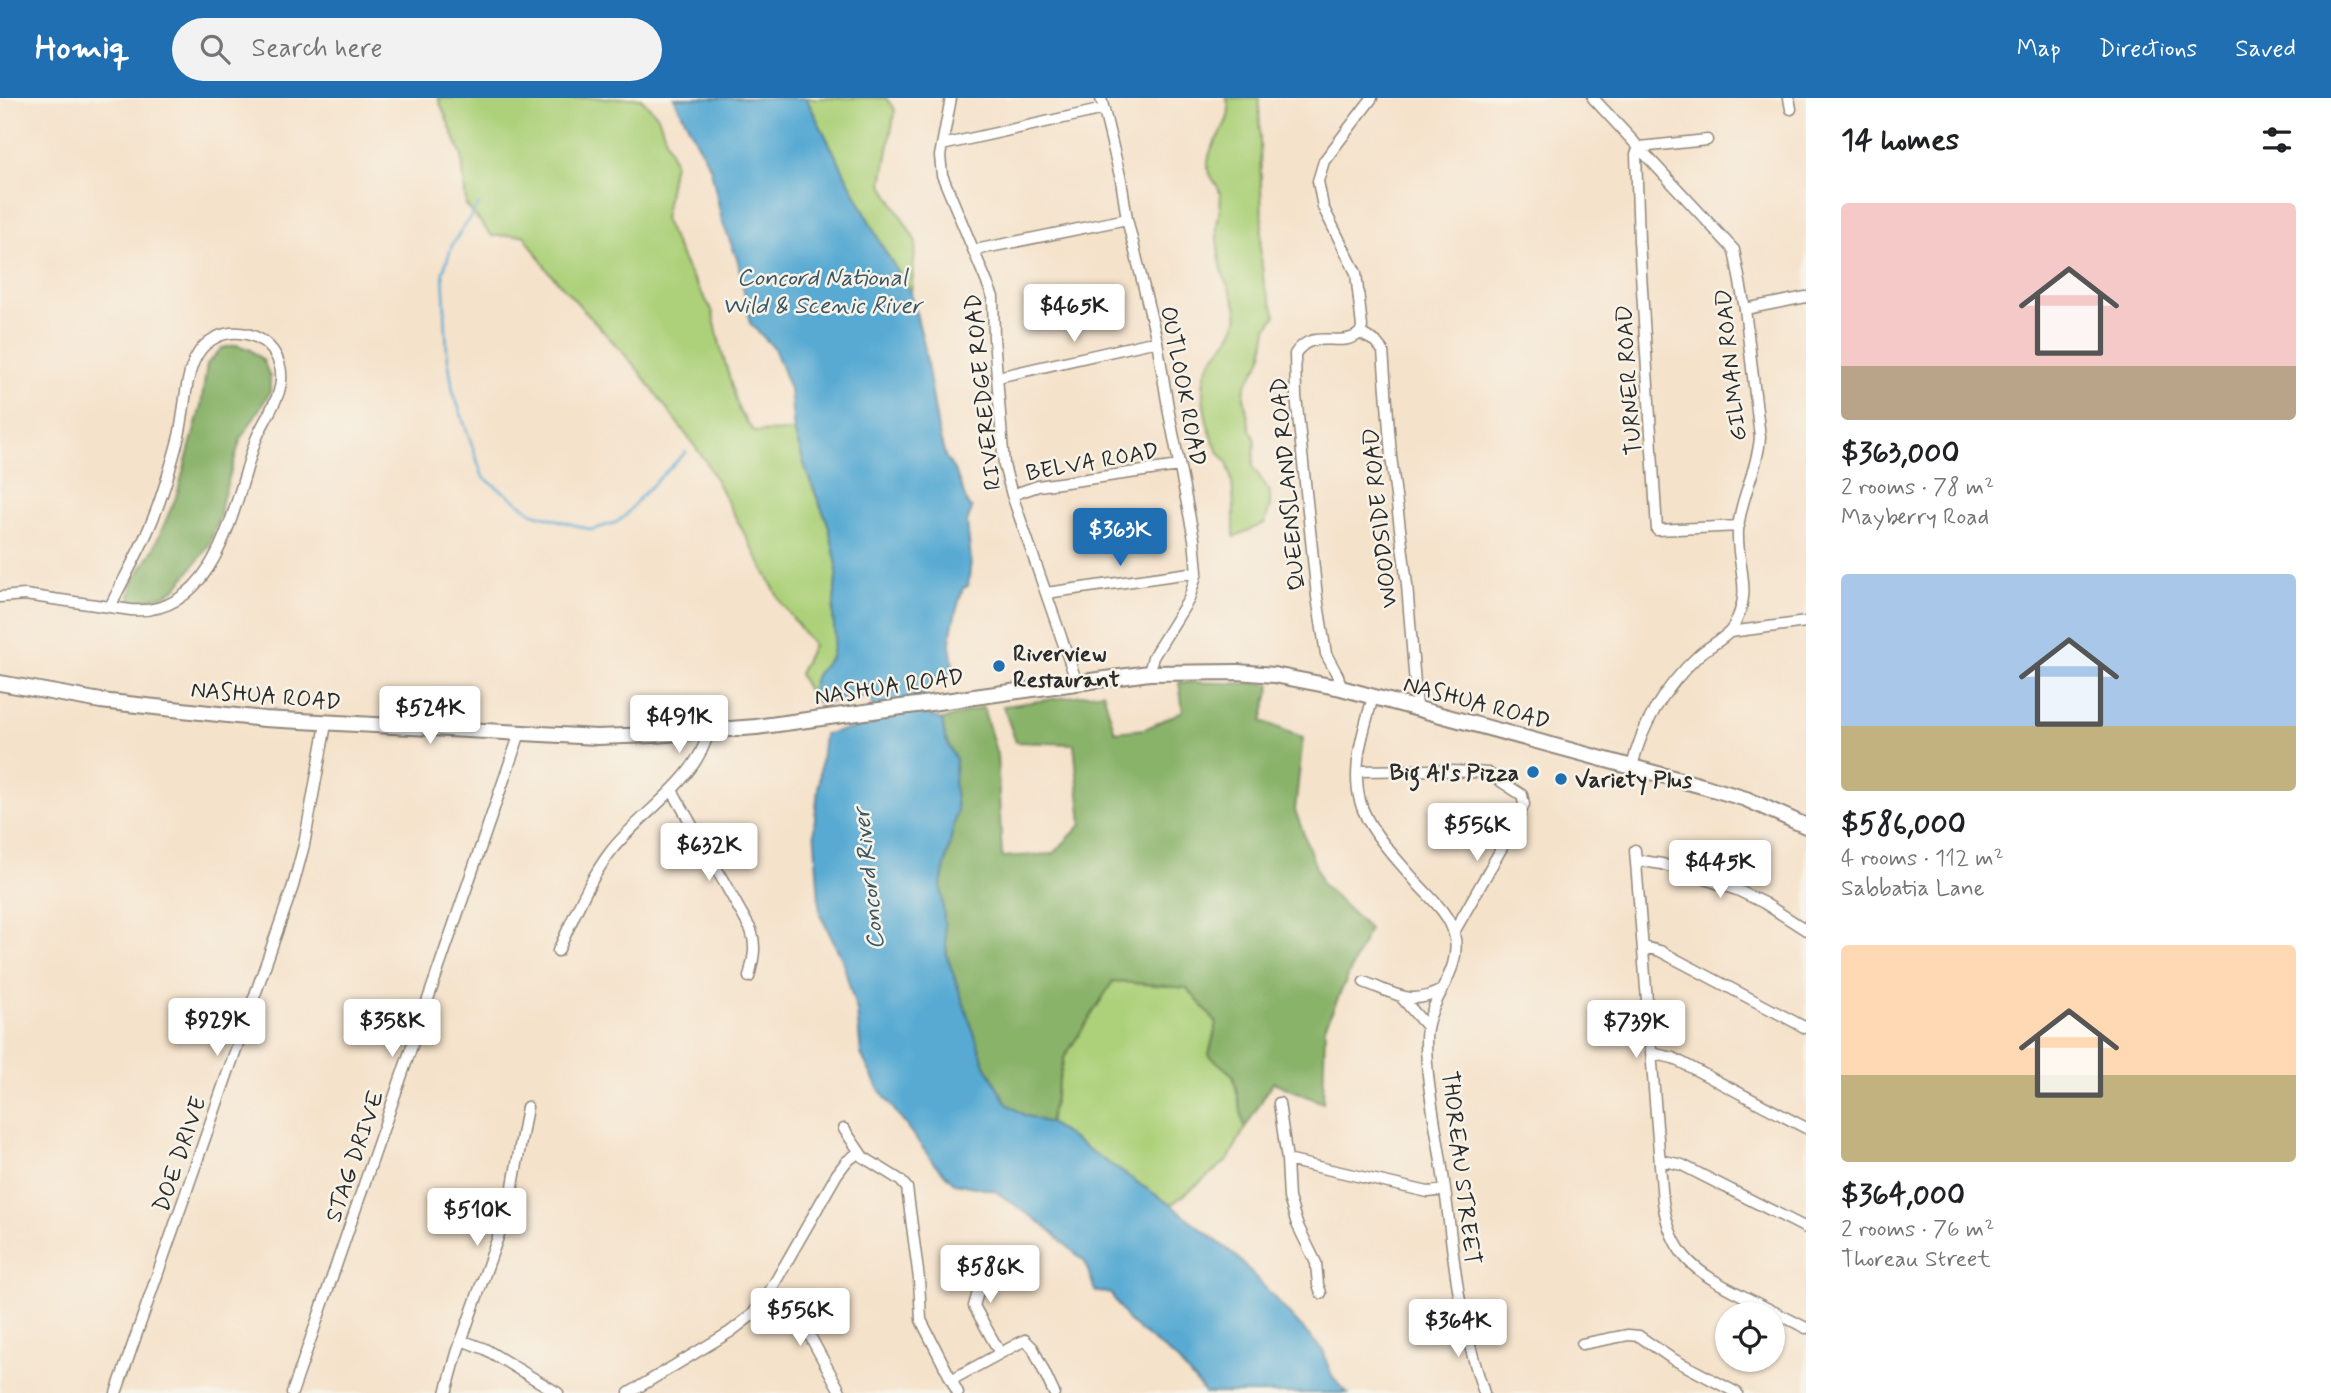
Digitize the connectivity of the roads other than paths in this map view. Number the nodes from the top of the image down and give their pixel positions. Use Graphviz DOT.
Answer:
graph roads {
  1 [pos="951,98"];
  2 [pos="1101,98"];
  3 [pos="1372,98"];
  4 [pos="1593,98"];
  5 [pos="1789,98"];
  6 [pos="1104,109"];
  7 [pos="1791,110"];
  8 [pos="1707,140"];
  9 [pos="942,145"];
  10 [pos="1640,147"];
  11 [pos="1127,219"];
  12 [pos="975,250"];
  13 [pos="1806,297"];
  14 [pos="1745,309"];
  15 [pos="1360,333"];
  16 [pos="1157,341"];
  17 [pos="998,377"];
  18 [pos="1179,466"];
  19 [pos="1012,495"];
  20 [pos="1739,526"];
  21 [pos="1197,572"];
  22 [pos="1046,593"];
  23 [pos="0,597"];
  24 [pos="110,607"];
  25 [pos="1806,622"];
  26 [pos="1730,632"];
  27 [pos="1149,673"];
  28 [pos="0,683"];
  29 [pos="1077,683"];
  30 [pos="1341,688"];
  31 [pos="1373,697"];
  32 [pos="1417,709"];
  33 [pos="327,724"];
  34 [pos="709,732"];
  35 [pos="520,733"];
  36 [pos="1632,767"];
  37 [pos="1358,771"];
  38 [pos="673,790"];
  39 [pos="1806,826"];
  40 [pos="1806,930"];
  41 [pos="1454,932"];
  42 [pos="1644,947"];
  43 [pos="558,951"];
  44 [pos="749,977"];
  45 [pos="1364,982"];
  46 [pos="1442,989"];
  47 [pos="1401,998"];
  48 [pos="1427,1027"];
  49 [pos="1806,1028"];
  50 [pos="1651,1053"];
  51 [pos="1279,1103"];
  52 [pos="527,1107"];
  53 [pos="1806,1128"];
  54 [pos="844,1129"];
  55 [pos="859,1152"];
  56 [pos="1287,1160"];
  57 [pos="1660,1160"];
  58 [pos="1445,1190"];
  59 [pos="1806,1228"];
  60 [pos="983,1265"];
  61 [pos="770,1291"];
  62 [pos="1321,1293"];
  63 [pos="1806,1328"];
  64 [pos="461,1340"];
  65 [pos="1582,1344"];
  66 [pos="1000,1353"];
  67 [pos="951,1380"];
  68 [pos="116,1393"];
  69 [pos="292,1393"];
  70 [pos="446,1393"];
  71 [pos="558,1393"];
  72 [pos="629,1393"];
  73 [pos="841,1393"];
  74 [pos="957,1393"];
  75 [pos="1055,1393"];
  76 [pos="1484,1393"];
  77 [pos="1737,1393"];
  1 -- 9 [label="street, RIVEREDGE ROAD"];
  2 -- 6 [label="street, OUTLOOK ROAD"];
  3 -- 15 [label="street"];
  4 -- 10 [label="street, GILMAN ROAD"];
  5 -- 7 [label="street"];
  6 -- 9 [label="street"];
  6 -- 11 [label="street, OUTLOOK ROAD"];
  8 -- 10 [label="street"];
  9 -- 12 [label="street, RIVEREDGE ROAD"];
  10 -- 14 [label="street, GILMAN ROAD"];
  10 -- 20 [label="street, TURNER ROAD"];
  11 -- 12 [label="street"];
  11 -- 16 [label="street, OUTLOOK ROAD"];
  12 -- 17 [label="street, RIVEREDGE ROAD"];
  13 -- 14 [label="street"];
  14 -- 20 [label="street, GILMAN ROAD"];
  15 -- 30 [label="street, QUEENSLAND ROAD"];
  15 -- 32 [label="street, WOODSIDE ROAD"];
  16 -- 17 [label="street"];
  16 -- 18 [label="street, OUTLOOK ROAD"];
  17 -- 19 [label="street, RIVEREDGE ROAD"];
  18 -- 19 [label="street, BELVA ROAD"];
  18 -- 21 [label="street, OUTLOOK ROAD"];
  19 -- 22 [label="street, RIVEREDGE ROAD"];
  20 -- 26 [label="street, GILMAN ROAD"];
  21 -- 22 [label="street"];
  21 -- 27 [label="street, OUTLOOK ROAD"];
  22 -- 29 [label="street, RIVEREDGE ROAD"];
  23 -- 24 [label="street"];
  24 -- 24 [label="street"];
  25 -- 26 [label="street"];
  26 -- 36 [label="street, GILMAN ROAD"];
  27 -- 29 [label="main road, NASHUA ROAD"];
  27 -- 30 [label="main road, NASHUA ROAD"];
  28 -- 33 [label="main road, NASHUA ROAD"];
  29 -- 34 [label="main road, NASHUA ROAD"];
  30 -- 31 [label="main road, NASHUA ROAD"];
  31 -- 32 [label="main road, NASHUA ROAD"];
  31 -- 37 [label="street"];
  32 -- 36 [label="main road, NASHUA ROAD"];
  33 -- 35 [label="main road, NASHUA ROAD"];
  33 -- 68 [label="street, DOE DRIVE"];
  34 -- 35 [label="main road, NASHUA ROAD"];
  34 -- 38 [label="street"];
  35 -- 69 [label="street, STAG DRIVE"];
  36 -- 39 [label="main road, NASHUA ROAD"];
  37 -- 41 [label="street"];
  37 -- 41 [label="street"];
  38 -- 43 [label="street"];
  38 -- 44 [label="street"];
  40 -- 42 [label="street"];
  41 -- 46 [label="street, THOREAU STREET"];
  42 -- 49 [label="street"];
  42 -- 50 [label="street"];
  45 -- 47 [label="street"];
  46 -- 47 [label="street"];
  46 -- 48 [label="street, THOREAU STREET"];
  47 -- 48 [label="street"];
  48 -- 58 [label="street, THOREAU STREET"];
  50 -- 53 [label="street"];
  50 -- 57 [label="street"];
  51 -- 56 [label="street"];
  52 -- 64 [label="street"];
  54 -- 55 [label="street"];
  55 -- 61 [label="street"];
  55 -- 67 [label="street"];
  56 -- 58 [label="street"];
  56 -- 62 [label="street"];
  57 -- 59 [label="street"];
  57 -- 63 [label="street"];
  58 -- 76 [label="street, THOREAU STREET"];
  60 -- 66 [label="street"];
  61 -- 72 [label="street"];
  61 -- 73 [label="street"];
  64 -- 70 [label="street"];
  64 -- 71 [label="street"];
  65 -- 77 [label="street"];
  66 -- 67 [label="street"];
  66 -- 75 [label="street"];
  67 -- 74 [label="street"];
}
